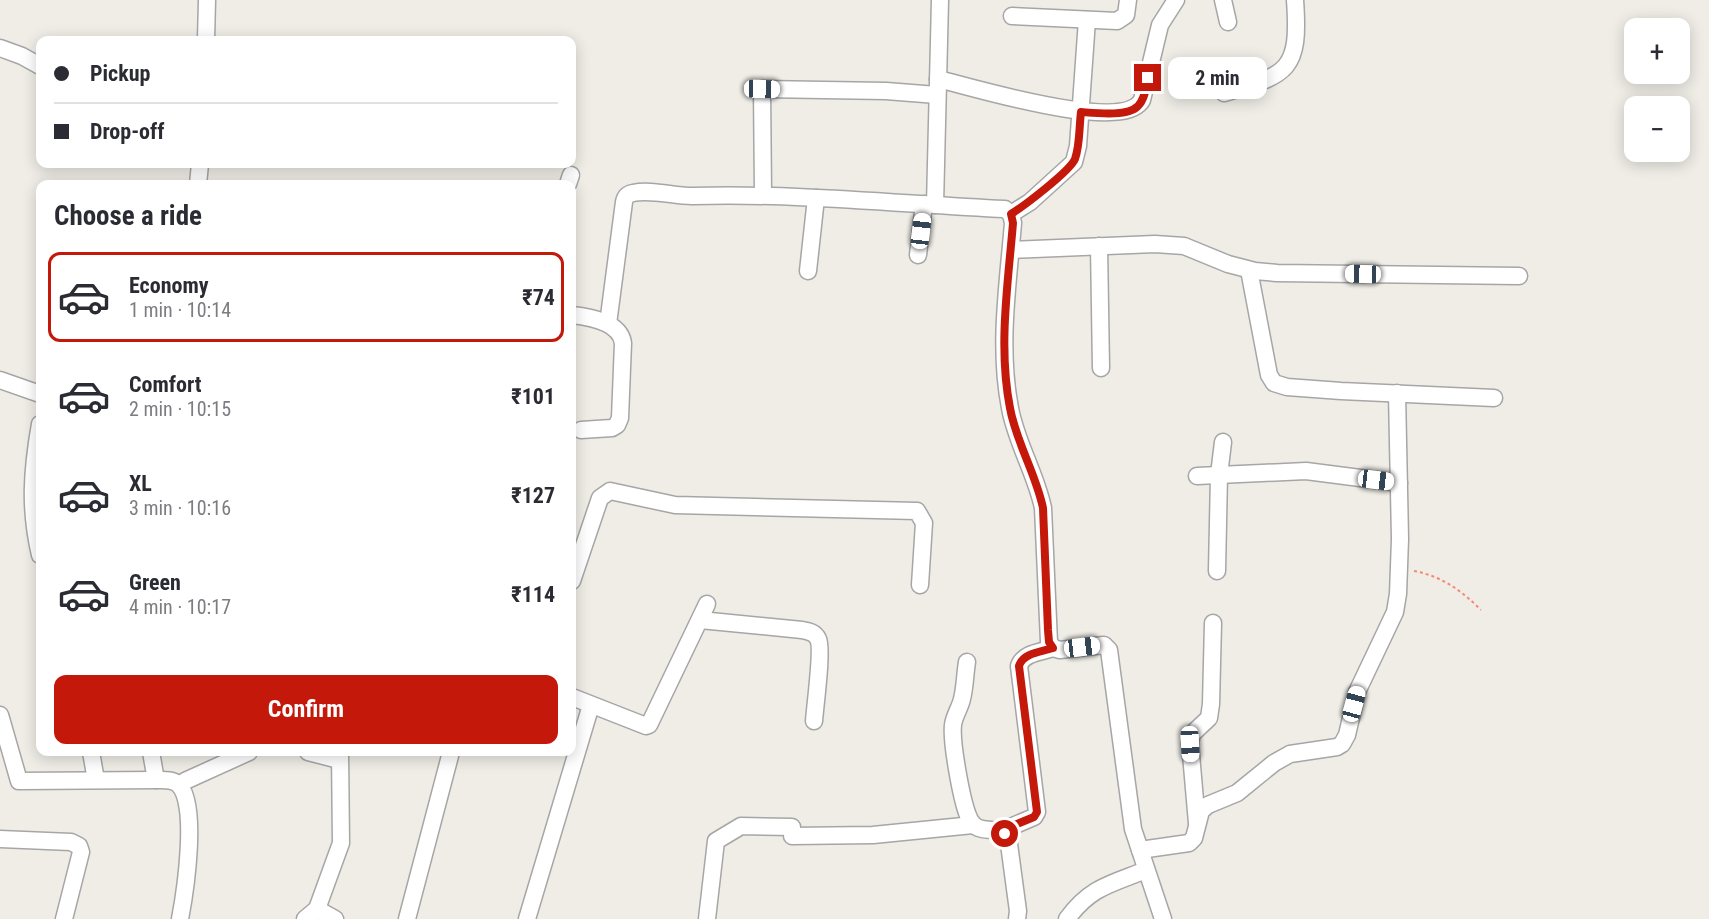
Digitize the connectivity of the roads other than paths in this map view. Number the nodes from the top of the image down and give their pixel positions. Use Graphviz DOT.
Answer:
graph roads {
  1 [pos="207,0"];
  2 [pos="940,0"];
  3 [pos="1128,0"];
  4 [pos="1176,0"];
  5 [pos="1223,0"];
  6 [pos="1295,0"];
  7 [pos="1012,16"];
  8 [pos="1087,20"];
  9 [pos="1228,22"];
  10 [pos="206,36"];
  11 [pos="0,48"];
  12 [pos="36,64"];
  13 [pos="938,87"];
  14 [pos="1224,93"];
  15 [pos="1081,112"];
  16 [pos="763,195"];
  17 [pos="816,198"];
  18 [pos="930,205"];
  19 [pos="1011,214"];
  20 [pos="1098,246"];
  21 [pos="1011,250"];
  22 [pos="918,255"];
  23 [pos="1249,270"];
  24 [pos="808,271"];
  25 [pos="1519,276"];
  26 [pos="576,316"];
  27 [pos="608,324"];
  28 [pos="1101,368"];
  29 [pos="0,380"];
  30 [pos="36,393"];
  31 [pos="1397,393"];
  32 [pos="1494,398"];
  33 [pos="581,430"];
  34 [pos="1223,441"];
  35 [pos="36,451"];
  36 [pos="1219,475"];
  37 [pos="1197,476"];
  38 [pos="1399,483"];
  39 [pos="36,538"];
  40 [pos="577,552"];
  41 [pos="1217,571"];
  42 [pos="920,585"];
  43 [pos="707,604"];
  44 [pos="700,620"];
  45 [pos="1213,622"];
  46 [pos="1053,648"];
  47 [pos="967,662"];
  48 [pos="576,699"];
  49 [pos="591,705"];
  50 [pos="0,716"];
  51 [pos="813,721"];
  52 [pos="576,755"];
  53 [pos="92,756"];
  54 [pos="152,756"];
  55 [pos="243,756"];
  56 [pos="340,756"];
  57 [pos="450,756"];
  58 [pos="576,756"];
  59 [pos="96,780"];
  60 [pos="156,780"];
  61 [pos="186,795"];
  62 [pos="973,825"];
  63 [pos="1197,827"];
  64 [pos="1000,831"];
  65 [pos="0,839"];
  66 [pos="1140,850"];
  67 [pos="1148,877"];
  68 [pos="310,914"];
  69 [pos="64,919"];
  70 [pos="180,919"];
  71 [pos="335,919"];
  72 [pos="407,919"];
  73 [pos="527,919"];
  74 [pos="707,919"];
  75 [pos="1017,919"];
  76 [pos="1067,919"];
  77 [pos="1163,919"];
  1 -- 10 [label="street"];
  2 -- 13 [label="street"];
  3 -- 8 [label="street"];
  4 -- 15 [label="street"];
  5 -- 9 [label="street"];
  6 -- 14 [label="street"];
  7 -- 8 [label="street"];
  8 -- 15 [label="street"];
  11 -- 12 [label="street"];
  13 -- 15 [label="street"];
  13 -- 16 [label="street"];
  13 -- 18 [label="street"];
  15 -- 19 [label="street"];
  16 -- 17 [label="street"];
  16 -- 27 [label="street"];
  17 -- 18 [label="street"];
  17 -- 24 [label="street"];
  18 -- 19 [label="street"];
  18 -- 22 [label="street"];
  19 -- 21 [label="street"];
  20 -- 21 [label="street"];
  20 -- 23 [label="street"];
  20 -- 28 [label="street"];
  21 -- 46 [label="street"];
  23 -- 25 [label="street"];
  23 -- 31 [label="street"];
  26 -- 27 [label="street"];
  27 -- 33 [label="street"];
  29 -- 30 [label="street"];
  31 -- 32 [label="street"];
  31 -- 38 [label="street"];
  34 -- 36 [label="street"];
  35 -- 39 [label="street"];
  36 -- 37 [label="street"];
  36 -- 38 [label="street"];
  36 -- 41 [label="street"];
  38 -- 63 [label="street"];
  40 -- 42 [label="street"];
  43 -- 44 [label="street"];
  44 -- 49 [label="street"];
  44 -- 51 [label="street"];
  45 -- 63 [label="street"];
  46 -- 64 [label="street"];
  46 -- 66 [label="street"];
  47 -- 62 [label="street"];
  48 -- 49 [label="street"];
  49 -- 52 [label="street"];
  50 -- 59 [label="street"];
  53 -- 59 [label="street"];
  54 -- 60 [label="street"];
  55 -- 61 [label="street"];
  56 -- 68 [label="street"];
  57 -- 72 [label="street"];
  58 -- 73 [label="street"];
  59 -- 60 [label="street"];
  60 -- 61 [label="street"];
  61 -- 70 [label="street"];
  62 -- 64 [label="street"];
  62 -- 74 [label="street"];
  63 -- 66 [label="street"];
  64 -- 75 [label="street"];
  65 -- 69 [label="street"];
  66 -- 67 [label="street"];
  67 -- 76 [label="street"];
  67 -- 77 [label="street"];
  68 -- 71 [label="street"];
}
